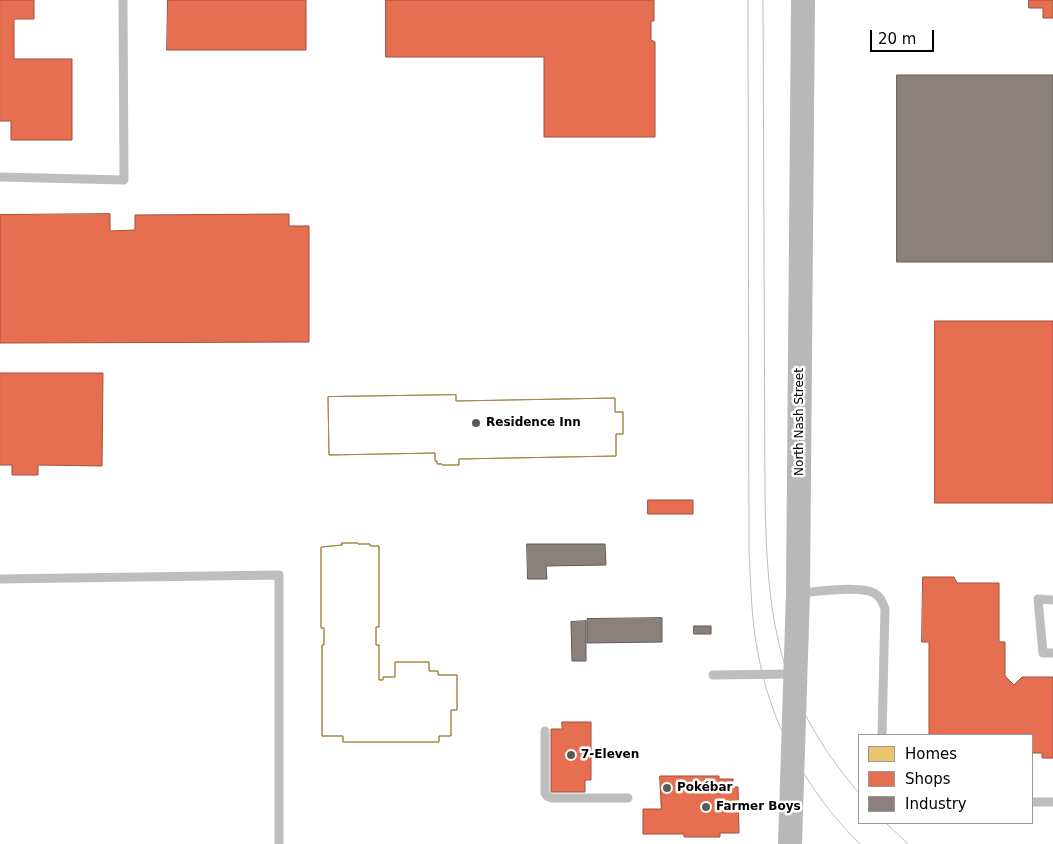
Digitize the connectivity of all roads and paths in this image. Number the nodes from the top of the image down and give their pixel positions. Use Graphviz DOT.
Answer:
graph roads {
  1 [pos="123,0"];
  2 [pos="803,0"];
  3 [pos="0,177"];
  4 [pos="0,579"];
  5 [pos="798,593"];
  6 [pos="1053,600"];
  7 [pos="1053,653"];
  8 [pos="795,674"];
  9 [pos="713,675"];
  10 [pos="545,731"];
  11 [pos="882,734"];
  12 [pos="628,798"];
  13 [pos="1033,802"];
  14 [pos="1053,802"];
  15 [pos="279,844"];
  16 [pos="790,844"];
  1 -- 3 [label="lane"];
  2 -- 5 [label="street, North Nash Street"];
  4 -- 15 [label="lane"];
  5 -- 8 [label="street, North Nash Street"];
  5 -- 11 [label="lane"];
  6 -- 7 [label="lane"];
  8 -- 9 [label="lane"];
  8 -- 16 [label="street, North Nash Street"];
  10 -- 12 [label="lane"];
  13 -- 14 [label="lane"];
}
